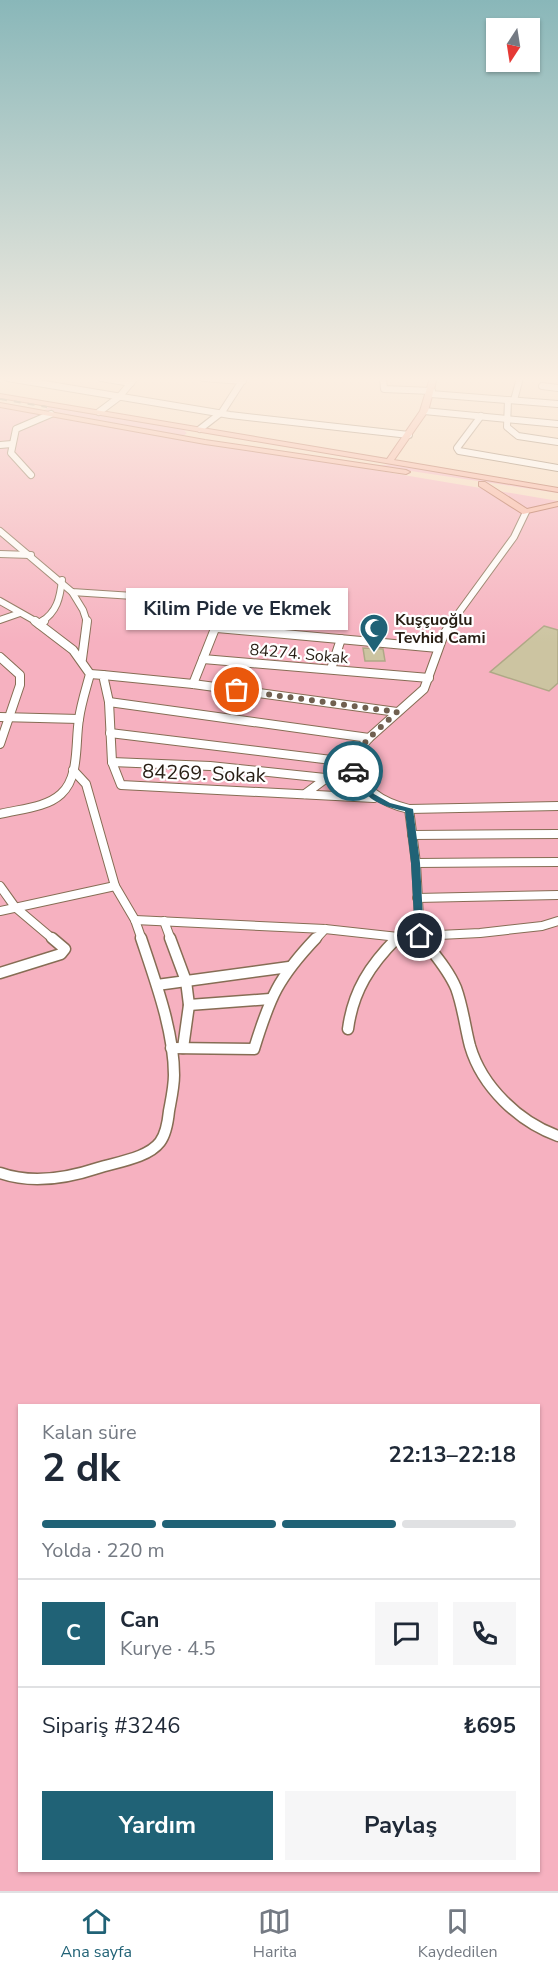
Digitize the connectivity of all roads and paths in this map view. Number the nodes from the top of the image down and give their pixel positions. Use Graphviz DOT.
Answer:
graph roads {
  1 [pos="23,466"];
  2 [pos="362,466"];
  3 [pos="415,466"];
  4 [pos="31,475"];
  5 [pos="482,483"];
  6 [pos="558,490"];
  7 [pos="558,495"];
  8 [pos="558,504"];
  9 [pos="526,512"];
  10 [pos="0,531"];
  11 [pos="0,554"];
  12 [pos="31,555"];
  13 [pos="62,580"];
  14 [pos="72,592"];
  15 [pos="0,601"];
  16 [pos="20,613"];
  17 [pos="0,620"];
  18 [pos="39,624"];
  19 [pos="217,628"];
  20 [pos="341,639"];
  21 [pos="438,648"];
  22 [pos="0,657"];
  23 [pos="203,658"];
  24 [pos="82,659"];
  25 [pos="331,669"];
  26 [pos="90,674"];
  27 [pos="103,675"];
  28 [pos="429,678"];
  29 [pos="193,684"];
  30 [pos="109,702"];
  31 [pos="397,712"];
  32 [pos="4,717"];
  33 [pos="79,719"];
  34 [pos="110,733"];
  35 [pos="369,738"];
  36 [pos="0,744"];
  37 [pos="112,762"];
  38 [pos="348,762"];
  39 [pos="73,770"];
  40 [pos="325,778"];
  41 [pos="305,794"];
  42 [pos="374,798"];
  43 [pos="558,806"];
  44 [pos="409,809"];
  45 [pos="0,814"];
  46 [pos="558,834"];
  47 [pos="412,835"];
  48 [pos="558,862"];
  49 [pos="416,863"];
  50 [pos="0,886"];
  51 [pos="115,886"];
  52 [pos="558,896"];
  53 [pos="417,898"];
  54 [pos="15,907"];
  55 [pos="0,911"];
  56 [pos="135,920"];
  57 [pos="164,921"];
  58 [pos="558,921"];
  59 [pos="325,929"];
  60 [pos="420,936"];
  61 [pos="398,937"];
  62 [pos="289,967"];
  63 [pos="0,973"];
  64 [pos="186,981"];
  65 [pos="157,985"];
  66 [pos="270,999"];
  67 [pos="189,1005"];
  68 [pos="348,1029"];
  69 [pos="171,1048"];
  70 [pos="183,1048"];
  71 [pos="558,1136"];
  72 [pos="0,1173"];
  1 -- 4 [label="street"];
  2 -- 5 [label="main road"];
  3 -- 6 [label="main road"];
  5 -- 7 [label="main road"];
  5 -- 9 [label="main road"];
  8 -- 9 [label="main road"];
  9 -- 21 [label="street"];
  10 -- 12 [label="street"];
  11 -- 12 [label="street"];
  12 -- 13 [label="street"];
  13 -- 14 [label="street"];
  13 -- 18 [label="street"];
  14 -- 19 [label="street"];
  14 -- 24 [label="street"];
  15 -- 16 [label="street"];
  16 -- 17 [label="street"];
  16 -- 18 [label="street"];
  18 -- 24 [label="street"];
  19 -- 20 [label="street"];
  19 -- 23 [label="street"];
  20 -- 21 [label="street"];
  20 -- 25 [label="street"];
  21 -- 28 [label="street"];
  22 -- 32 [label="street"];
  23 -- 25 [label="street, 84274. Sokak"];
  23 -- 29 [label="street"];
  24 -- 26 [label="street"];
  25 -- 28 [label="street, 84274. Sokak"];
  26 -- 27 [label="street"];
  26 -- 33 [label="street"];
  27 -- 29 [label="street"];
  27 -- 30 [label="street, 84269. Sokak"];
  28 -- 31 [label="street"];
  29 -- 31 [label="street"];
  30 -- 34 [label="street, 84269. Sokak"];
  30 -- 35 [label="street"];
  31 -- 35 [label="street"];
  32 -- 33 [label="street"];
  32 -- 36 [label="street"];
  33 -- 39 [label="street"];
  34 -- 37 [label="street, 84269. Sokak"];
  34 -- 38 [label="street"];
  35 -- 38 [label="street"];
  37 -- 40 [label="street"];
  37 -- 41 [label="street, 84269. Sokak"];
  38 -- 40 [label="street"];
  38 -- 42 [label="street"];
  39 -- 45 [label="street"];
  39 -- 51 [label="street"];
  40 -- 41 [label="street"];
  41 -- 42 [label="street, 84269. Sokak"];
  42 -- 44 [label="street, 84269. Sokak"];
  43 -- 44 [label="street, 84269. Sokak"];
  44 -- 47 [label="street"];
  46 -- 47 [label="street"];
  47 -- 49 [label="street"];
  48 -- 49 [label="street"];
  49 -- 53 [label="street"];
  50 -- 54 [label="street"];
  51 -- 54 [label="street"];
  51 -- 56 [label="street"];
  52 -- 53 [label="street"];
  53 -- 60 [label="street"];
  54 -- 55 [label="street"];
  54 -- 63 [label="street"];
  56 -- 57 [label="street"];
  56 -- 65 [label="street"];
  57 -- 59 [label="street"];
  57 -- 64 [label="street"];
  58 -- 60 [label="street"];
  59 -- 61 [label="street"];
  59 -- 62 [label="street"];
  60 -- 61 [label="street"];
  60 -- 71 [label="street"];
  61 -- 68 [label="street"];
  62 -- 64 [label="street"];
  62 -- 66 [label="street"];
  64 -- 65 [label="street"];
  64 -- 67 [label="street"];
  65 -- 69 [label="street"];
  66 -- 67 [label="street"];
  66 -- 70 [label="street"];
  67 -- 70 [label="street"];
  69 -- 70 [label="street"];
  69 -- 72 [label="street"];
}
